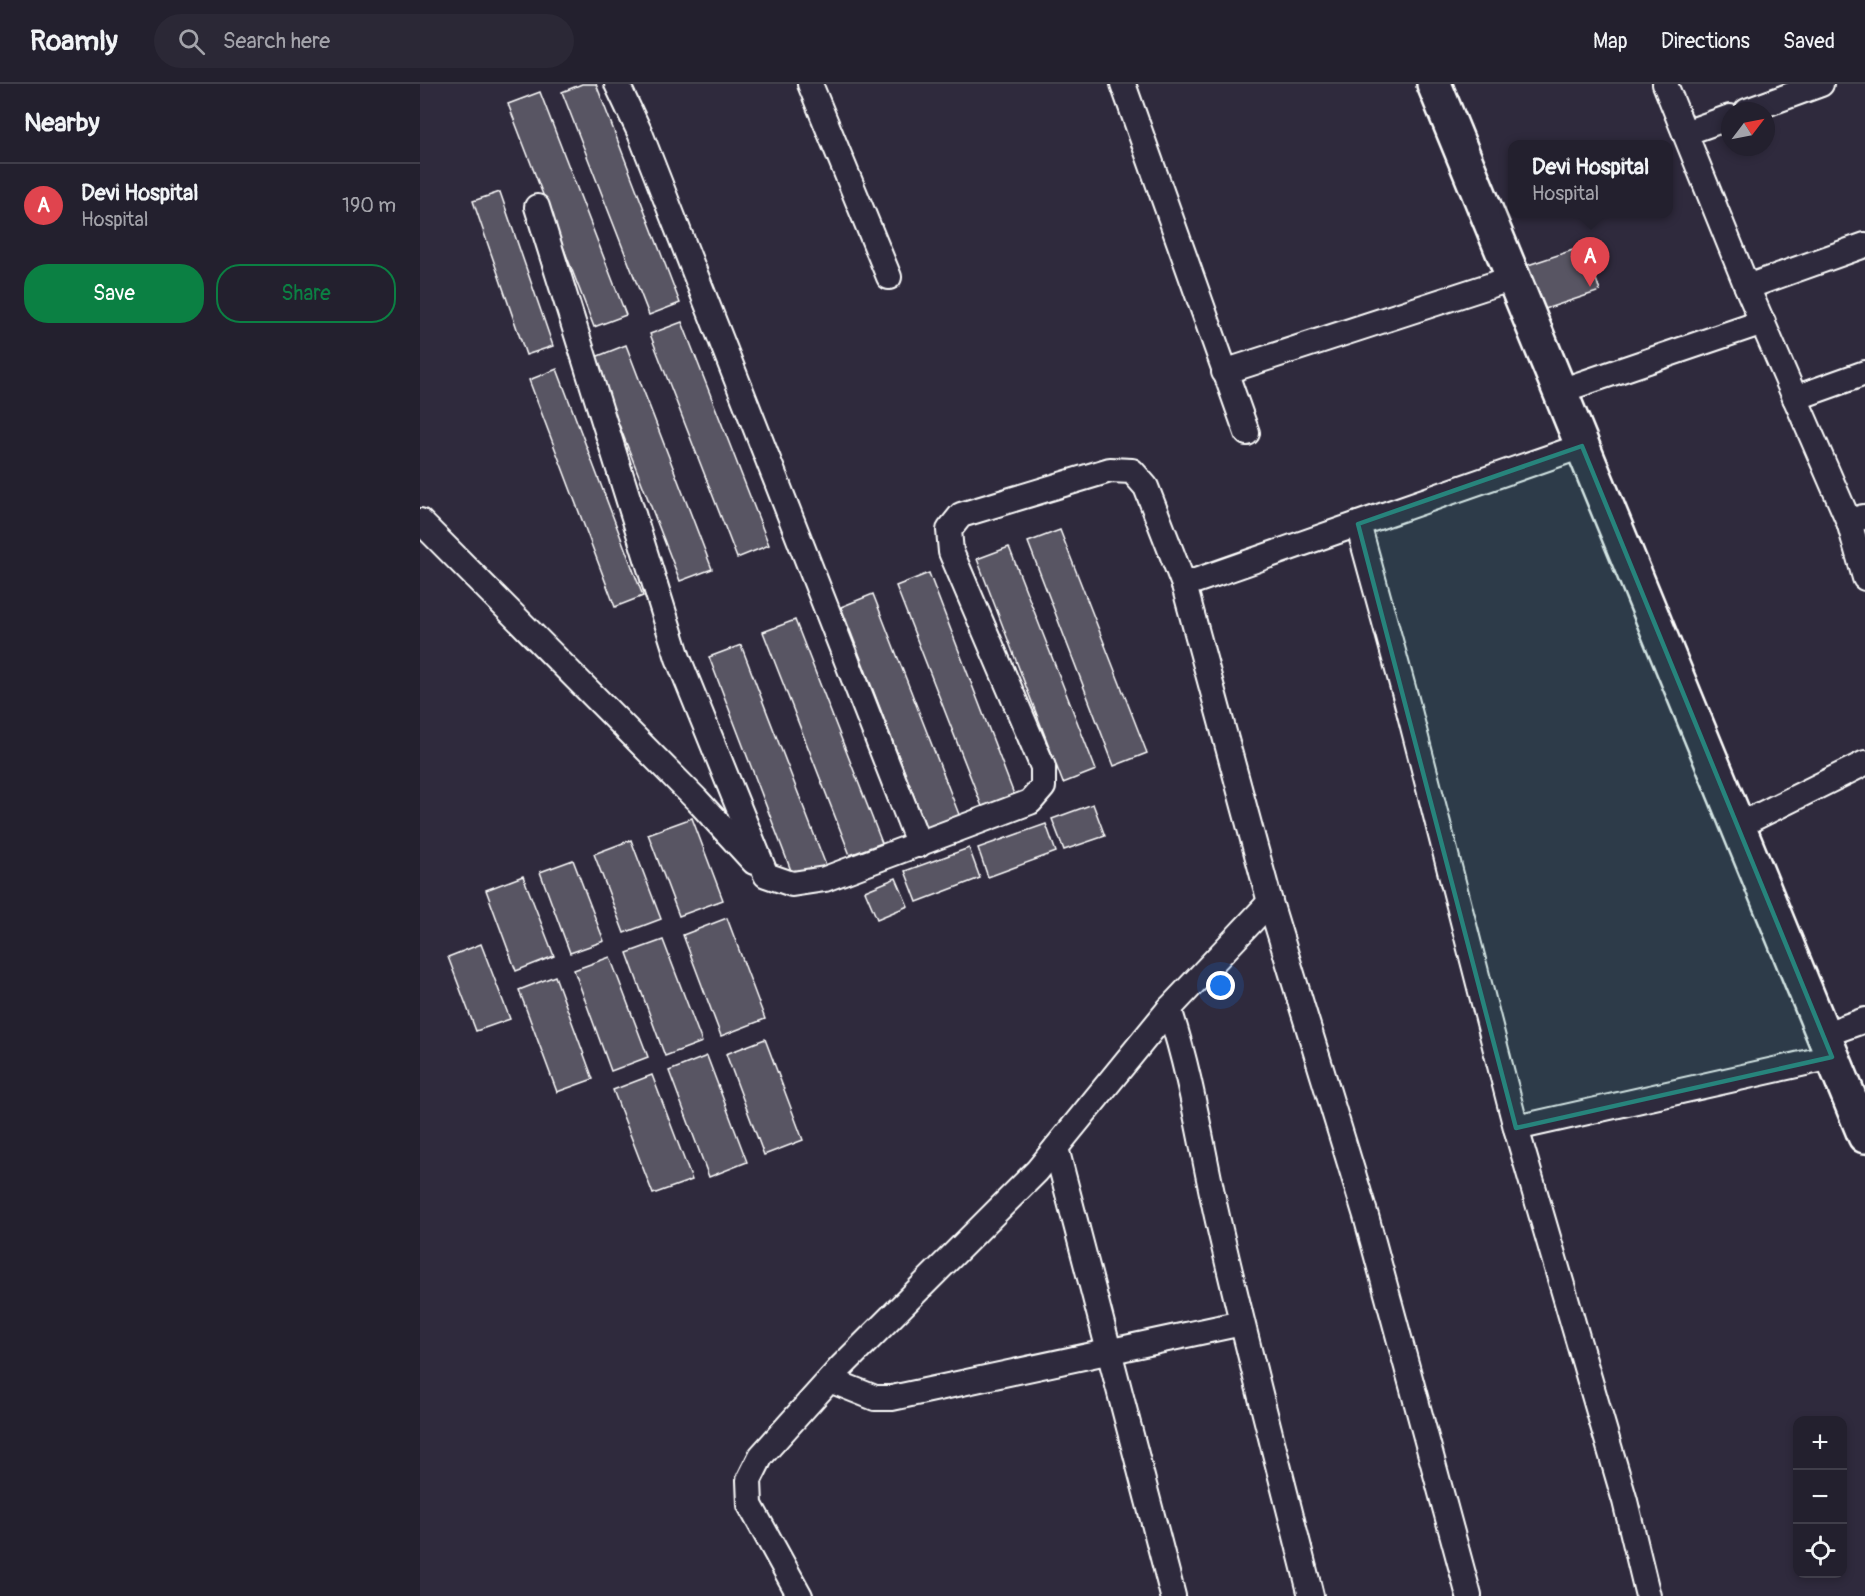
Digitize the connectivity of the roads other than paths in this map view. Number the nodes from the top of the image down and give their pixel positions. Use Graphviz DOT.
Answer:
graph roads {
  1 [pos="617,84"];
  2 [pos="810,84"];
  3 [pos="1123,84"];
  4 [pos="1434,84"];
  5 [pos="1665,84"];
  6 [pos="1821,84"];
  7 [pos="1772,102"];
  8 [pos="1721,120"];
  9 [pos="1685,133"];
  10 [pos="537,207"];
  11 [pos="1865,245"];
  12 [pos="889,277"];
  13 [pos="1513,278"];
  14 [pos="1747,287"];
  15 [pos="1762,322"];
  16 [pos="1224,372"];
  17 [pos="1865,373"];
  18 [pos="1560,392"];
  19 [pos="1795,398"];
  20 [pos="1247,433"];
  21 [pos="1582,446"];
  22 [pos="1857,519"];
  23 [pos="420,521"];
  24 [pos="1358,524"];
  25 [pos="1865,578"];
  26 [pos="1184,585"];
  27 [pos="1865,763"];
  28 [pos="1738,826"];
  29 [pos="919,845"];
  30 [pos="766,875"];
  31 [pos="1270,902"];
  32 [pos="1169,1009"];
  33 [pos="1865,1020"];
  34 [pos="1828,1046"];
  35 [pos="1516,1128"];
  36 [pos="1865,1136"];
  37 [pos="1056,1148"];
  38 [pos="1242,1323"];
  39 [pos="1111,1351"];
  40 [pos="830,1380"];
  41 [pos="800,1596"];
  42 [pos="1173,1596"];
  43 [pos="1311,1596"];
  44 [pos="1469,1596"];
  45 [pos="1648,1596"];
  1 -- 29 [label="street"];
  2 -- 12 [label="street"];
  3 -- 16 [label="street"];
  4 -- 13 [label="street"];
  5 -- 9 [label="street"];
  6 -- 7 [label="street"];
  8 -- 9 [label="street"];
  9 -- 14 [label="street"];
  10 -- 30 [label="street"];
  11 -- 14 [label="street"];
  13 -- 16 [label="street"];
  13 -- 18 [label="street"];
  14 -- 15 [label="street"];
  15 -- 18 [label="street"];
  15 -- 19 [label="street"];
  16 -- 20 [label="street"];
  17 -- 19 [label="street"];
  18 -- 21 [label="street"];
  19 -- 22 [label="street"];
  21 -- 24 [label="street"];
  21 -- 28 [label="street"];
  22 -- 25 [label="street"];
  23 -- 30 [label="street"];
  24 -- 26 [label="street"];
  24 -- 35 [label="street"];
  26 -- 29 [label="street"];
  26 -- 31 [label="street"];
  27 -- 28 [label="street"];
  28 -- 34 [label="street"];
  29 -- 30 [label="street"];
  31 -- 32 [label="street"];
  31 -- 44 [label="street"];
  32 -- 37 [label="street"];
  32 -- 38 [label="street"];
  33 -- 34 [label="street"];
  34 -- 35 [label="street"];
  34 -- 36 [label="street"];
  35 -- 45 [label="street"];
  37 -- 39 [label="street"];
  37 -- 40 [label="street"];
  38 -- 39 [label="street"];
  38 -- 43 [label="street"];
  39 -- 40 [label="street"];
  39 -- 42 [label="street"];
  40 -- 41 [label="street"];
}
